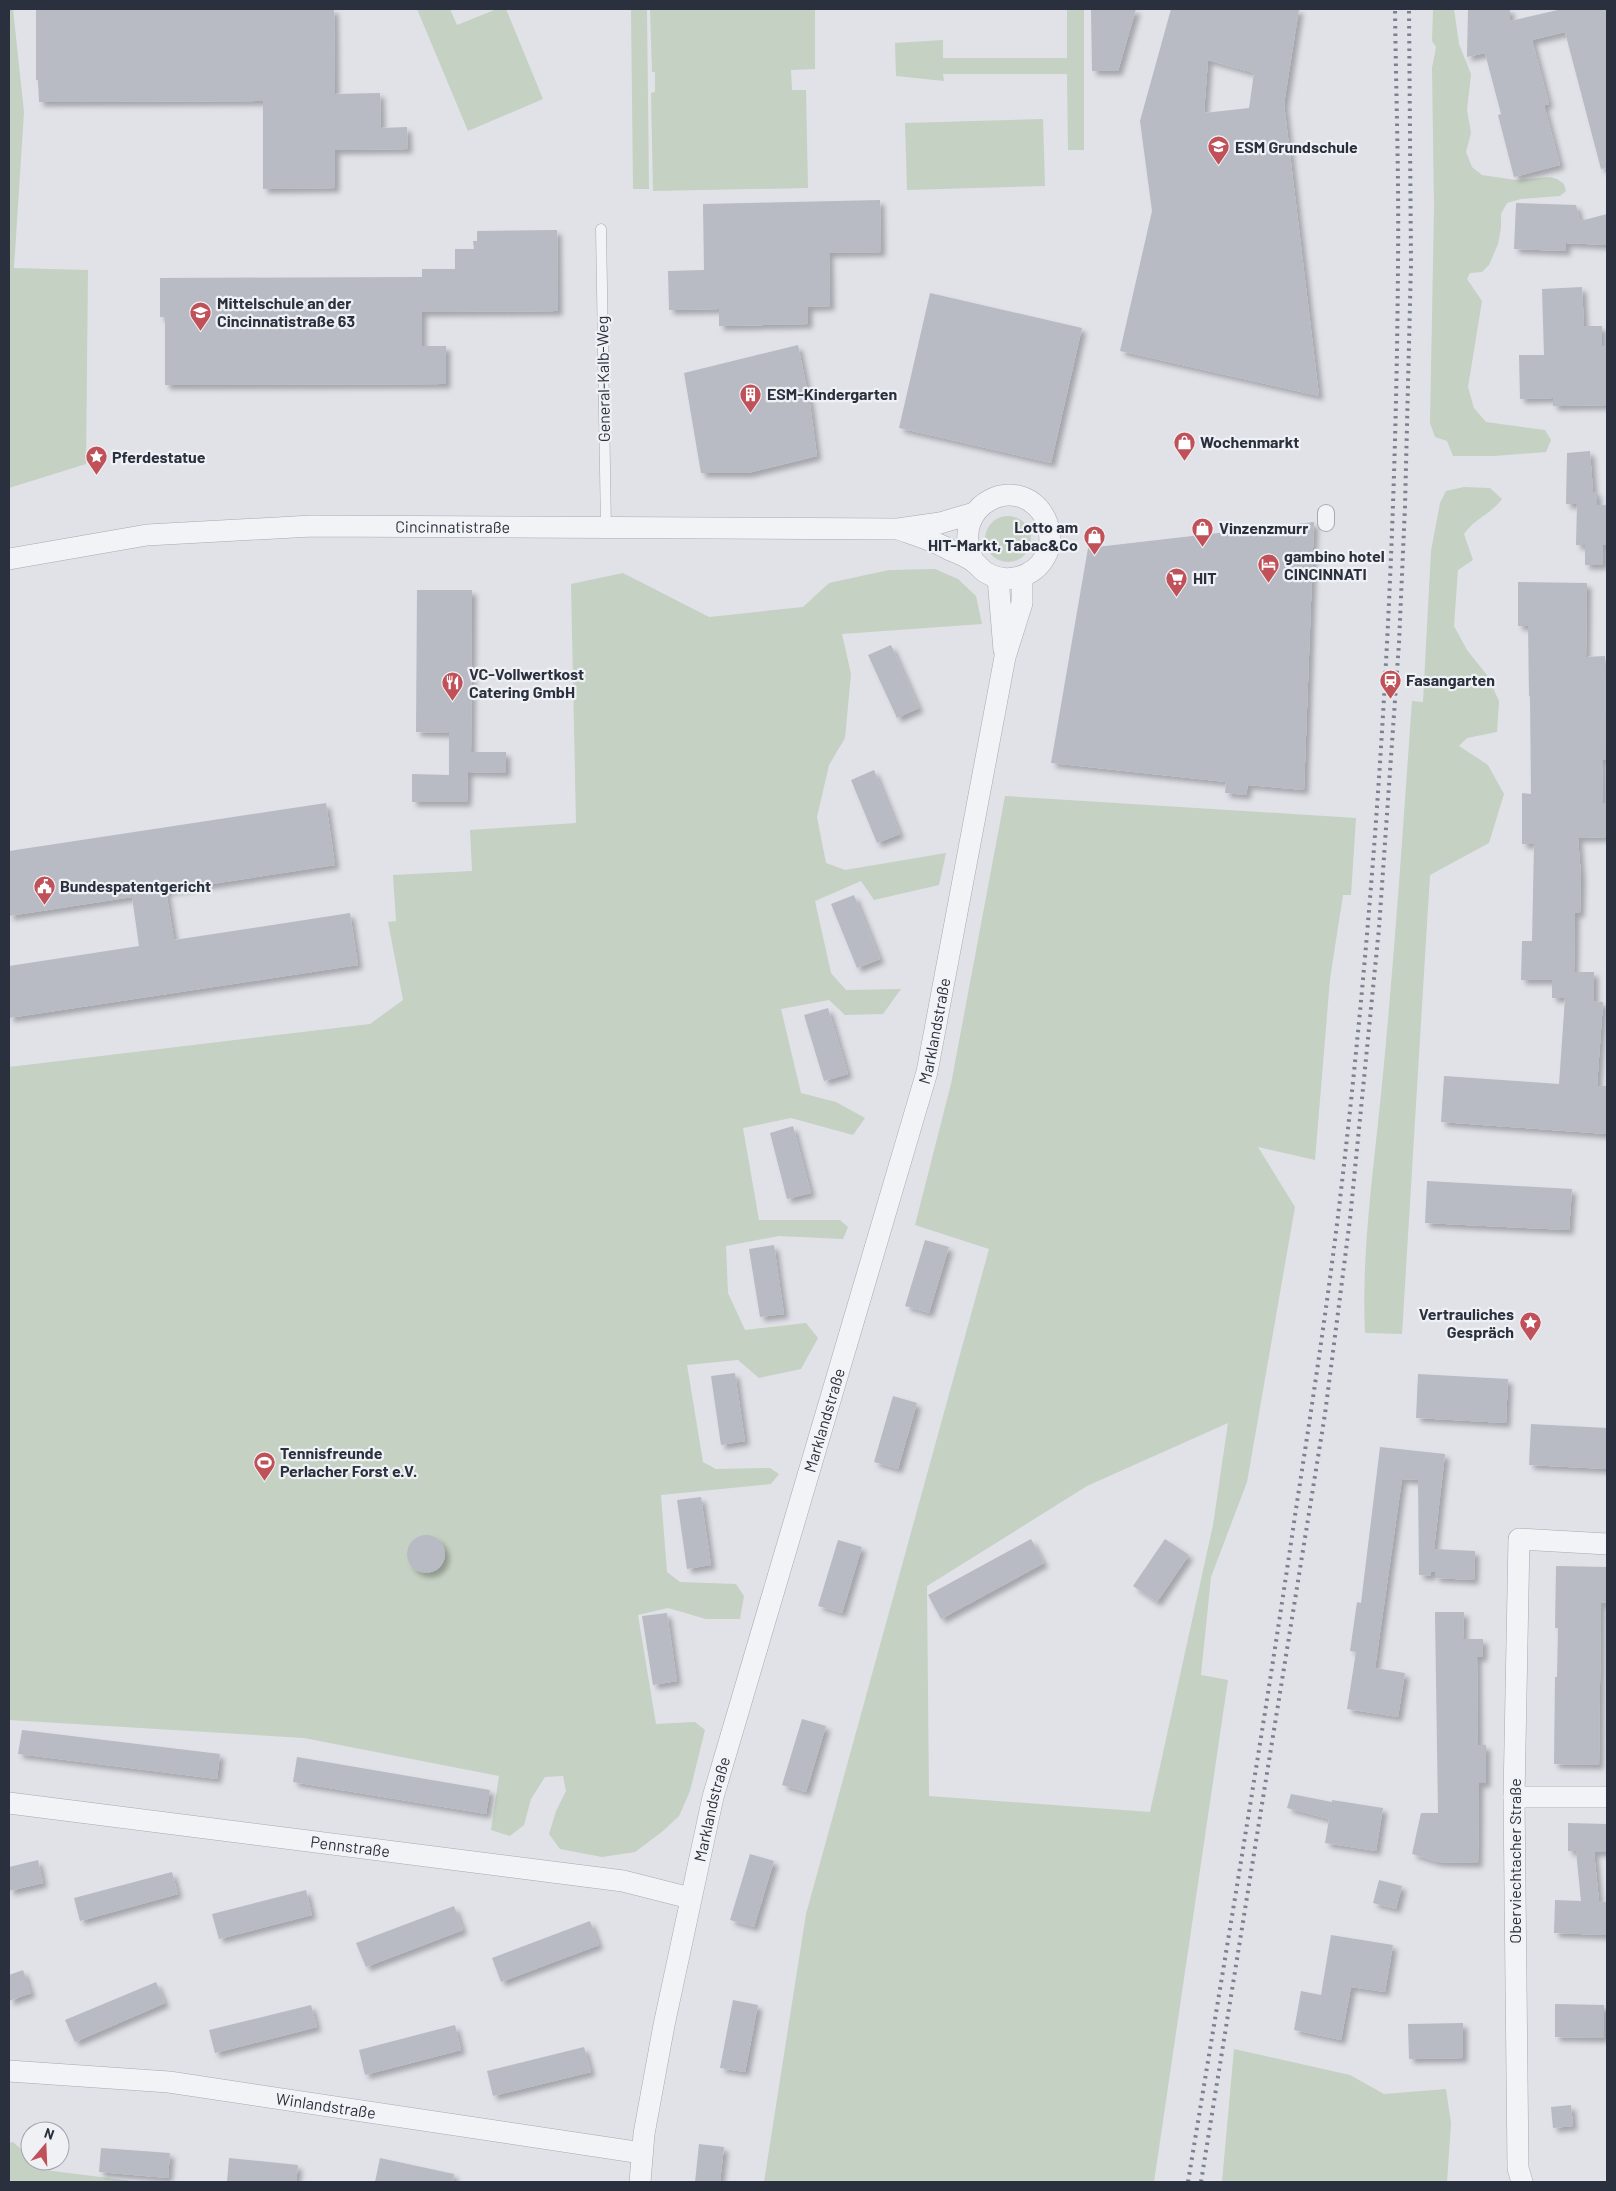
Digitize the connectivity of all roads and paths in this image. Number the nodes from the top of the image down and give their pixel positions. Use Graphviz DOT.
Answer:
graph roads {
  1 [pos="601,229"];
  2 [pos="974,513"];
  3 [pos="606,529"];
  4 [pos="898,529"];
  5 [pos="9,559"];
  6 [pos="974,562"];
  7 [pos="1022,577"];
  8 [pos="998,578"];
  9 [pos="1005,657"];
  10 [pos="1607,1544"];
  11 [pos="1514,1797"];
  12 [pos="1607,1797"];
  13 [pos="9,1803"];
  14 [pos="690,1898"];
  15 [pos="9,2071"];
  16 [pos="642,2153"];
  17 [pos="640,2182"];
  18 [pos="1522,2182"];
  1 -- 3 [label="lane, General-Kalb-Weg"];
  2 -- 4 [label="street, Cincinnatistraße"];
  2 -- 6 [label="street"];
  2 -- 7 [label="street, Cincinnatistraße"];
  3 -- 4 [label="street, Cincinnatistraße"];
  3 -- 5 [label="street, Cincinnatistraße"];
  4 -- 6 [label="street, Cincinnatistraße"];
  6 -- 8 [label="street, Cincinnatistraße"];
  7 -- 8 [label="street"];
  7 -- 9 [label="street, Marklandstraße"];
  8 -- 9 [label="street, Marklandstraße"];
  9 -- 14 [label="street, Marklandstraße"];
  10 -- 11 [label="street, Oberviechtacher Straße"];
  11 -- 12 [label="street"];
  11 -- 18 [label="street, Oberviechtacher Straße"];
  13 -- 14 [label="street, Pennstraße"];
  14 -- 16 [label="street, Marklandstraße"];
  15 -- 16 [label="street, Winlandstraße"];
  16 -- 17 [label="street, Marklandstraße"];
}
